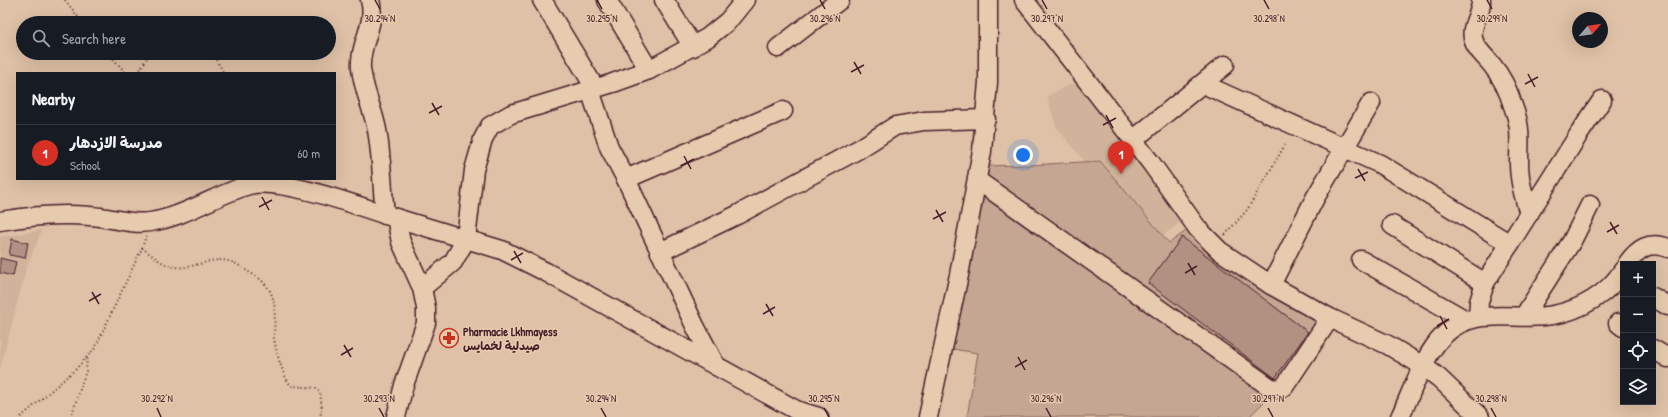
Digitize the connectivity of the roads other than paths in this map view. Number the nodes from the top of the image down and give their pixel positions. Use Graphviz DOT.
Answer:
graph roads {
  1 [pos="370,0"];
  2 [pos="542,0"];
  3 [pos="607,0"];
  4 [pos="664,0"];
  5 [pos="744,0"];
  6 [pos="840,0"];
  7 [pos="988,0"];
  8 [pos="1024,0"];
  9 [pos="1481,0"];
  10 [pos="693,47"];
  11 [pos="778,48"];
  12 [pos="1225,65"];
  13 [pos="649,70"];
  14 [pos="1203,84"];
  15 [pos="592,89"];
  16 [pos="1602,100"];
  17 [pos="1371,103"];
  18 [pos="783,111"];
  19 [pos="986,119"];
  20 [pos="1133,140"];
  21 [pos="1344,147"];
  22 [pos="626,179"];
  23 [pos="977,180"];
  24 [pos="1590,205"];
  25 [pos="1529,214"];
  26 [pos="390,216"];
  27 [pos="0,221"];
  28 [pos="1392,225"];
  29 [pos="466,239"];
  30 [pos="1510,244"];
  31 [pos="1668,248"];
  32 [pos="660,252"];
  33 [pos="1361,260"];
  34 [pos="1631,261"];
  35 [pos="1620,275"];
  36 [pos="1485,283"];
  37 [pos="1271,285"];
  38 [pos="422,288"];
  39 [pos="1654,297"];
  40 [pos="1668,306"];
  41 [pos="1524,316"];
  42 [pos="1330,318"];
  43 [pos="1472,318"];
  44 [pos="1656,351"];
  45 [pos="1668,358"];
  46 [pos="716,366"];
  47 [pos="1423,366"];
  48 [pos="1478,416"];
  49 [pos="396,417"];
  50 [pos="819,417"];
  51 [pos="928,417"];
  52 [pos="1400,417"];
  1 -- 26 [label="street"];
  2 -- 15 [label="street"];
  3 -- 13 [label="street"];
  4 -- 10 [label="street"];
  5 -- 10 [label="street"];
  6 -- 11 [label="street"];
  7 -- 19 [label="street"];
  8 -- 20 [label="street"];
  9 -- 25 [label="street"];
  10 -- 13 [label="street"];
  12 -- 14 [label="street"];
  13 -- 15 [label="street"];
  14 -- 20 [label="street"];
  14 -- 21 [label="street"];
  15 -- 22 [label="street"];
  15 -- 29 [label="street"];
  16 -- 25 [label="street"];
  17 -- 21 [label="street"];
  18 -- 22 [label="street"];
  19 -- 23 [label="street"];
  19 -- 32 [label="street"];
  20 -- 37 [label="street"];
  21 -- 30 [label="street"];
  21 -- 37 [label="street"];
  22 -- 32 [label="street"];
  23 -- 42 [label="street"];
  23 -- 51 [label="street"];
  24 -- 41 [label="street"];
  25 -- 30 [label="street"];
  26 -- 27 [label="street"];
  26 -- 29 [label="street"];
  26 -- 38 [label="street"];
  28 -- 36 [label="street"];
  29 -- 38 [label="street"];
  29 -- 46 [label="street"];
  30 -- 36 [label="street"];
  31 -- 34 [label="street"];
  32 -- 46 [label="street"];
  33 -- 43 [label="street"];
  35 -- 41 [label="street"];
  36 -- 43 [label="street"];
  37 -- 42 [label="street"];
  38 -- 49 [label="street"];
  39 -- 40 [label="street"];
  41 -- 43 [label="street"];
  42 -- 47 [label="street"];
  43 -- 47 [label="street"];
  44 -- 45 [label="street"];
  46 -- 50 [label="street"];
  47 -- 48 [label="street"];
  47 -- 52 [label="street"];
}
